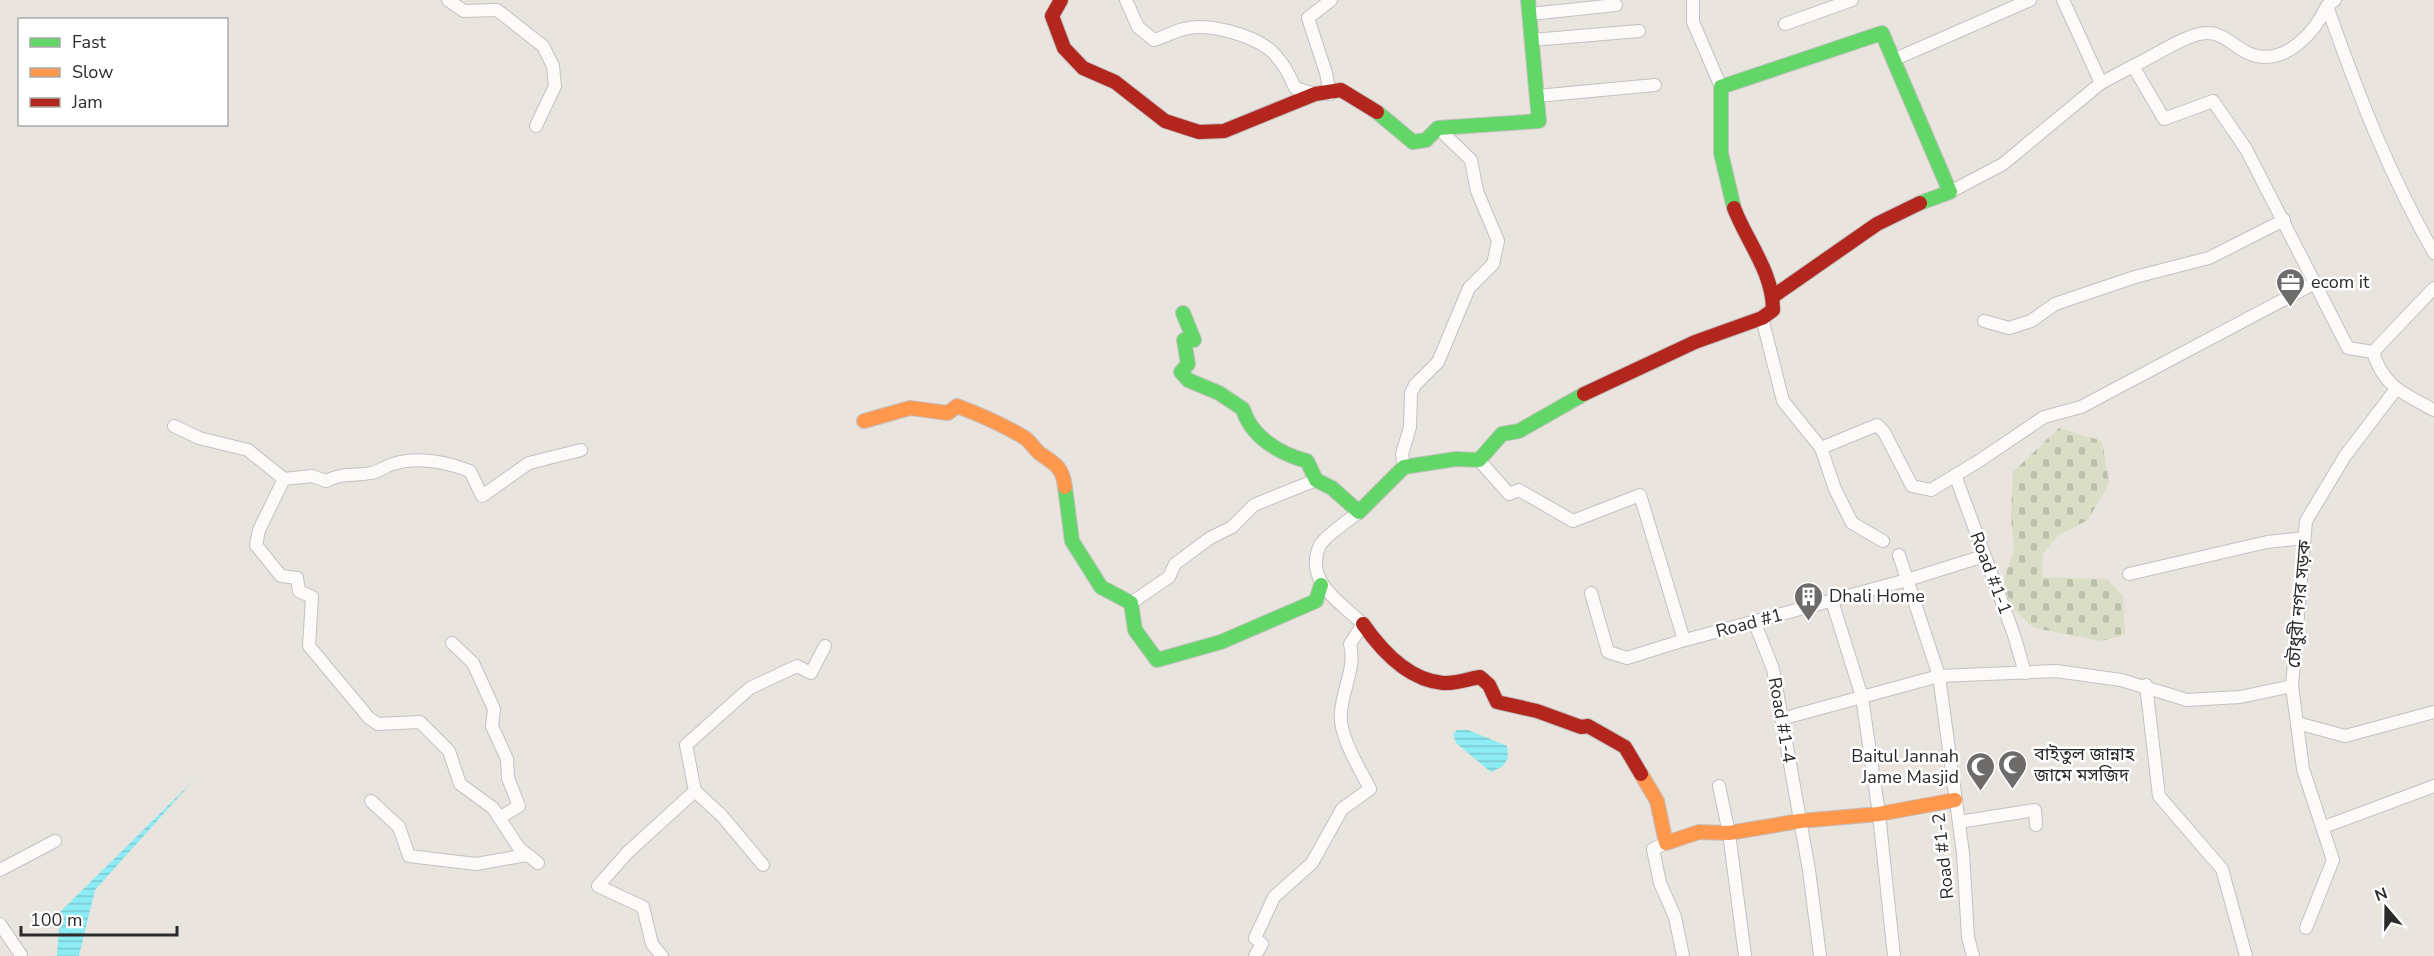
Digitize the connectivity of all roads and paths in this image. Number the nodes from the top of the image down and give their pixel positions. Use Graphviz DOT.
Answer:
graph roads {
  1 [pos="448,0"];
  2 [pos="1061,0"];
  3 [pos="1126,0"];
  4 [pos="1331,0"];
  5 [pos="1693,0"];
  6 [pos="1852,0"];
  7 [pos="2030,0"];
  8 [pos="2063,0"];
  9 [pos="2331,3"];
  10 [pos="1616,5"];
  11 [pos="1529,7"];
  12 [pos="1785,24"];
  13 [pos="1639,31"];
  14 [pos="1532,40"];
  15 [pos="1893,60"];
  16 [pos="2133,66"];
  17 [pos="2101,83"];
  18 [pos="1655,85"];
  19 [pos="1721,87"];
  20 [pos="1315,94"];
  21 [pos="1330,94"];
  22 [pos="1537,96"];
  23 [pos="536,126"];
  24 [pos="1438,128"];
  25 [pos="1950,192"];
  26 [pos="2284,220"];
  27 [pos="2434,253"];
  28 [pos="2315,283"];
  29 [pos="2434,288"];
  30 [pos="1775,295"];
  31 [pos="1183,313"];
  32 [pos="1762,318"];
  33 [pos="1984,321"];
  34 [pos="2373,352"];
  35 [pos="2396,389"];
  36 [pos="2434,410"];
  37 [pos="864,421"];
  38 [pos="174,426"];
  39 [pos="1821,448"];
  40 [pos="581,450"];
  41 [pos="1479,460"];
  42 [pos="1404,467"];
  43 [pos="1955,475"];
  44 [pos="284,479"];
  45 [pos="1316,480"];
  46 [pos="1359,512"];
  47 [pos="2304,538"];
  48 [pos="1883,541"];
  49 [pos="1899,555"];
  50 [pos="1984,556"];
  51 [pos="2129,574"];
  52 [pos="1907,580"];
  53 [pos="1321,585"];
  54 [pos="1591,593"];
  55 [pos="1832,601"];
  56 [pos="1131,603"];
  57 [pos="1754,621"];
  58 [pos="1363,624"];
  59 [pos="1684,640"];
  60 [pos="452,643"];
  61 [pos="825,646"];
  62 [pos="2025,673"];
  63 [pos="1940,676"];
  64 [pos="2146,685"];
  65 [pos="2292,686"];
  66 [pos="1862,698"];
  67 [pos="2434,712"];
  68 [pos="1781,719"];
  69 [pos="2297,723"];
  70 [pos="1719,786"];
  71 [pos="2434,786"];
  72 [pos="695,792"];
  73 [pos="1955,800"];
  74 [pos="371,801"];
  75 [pos="1879,814"];
  76 [pos="499,818"];
  77 [pos="1800,821"];
  78 [pos="1959,822"];
  79 [pos="2036,825"];
  80 [pos="2324,827"];
  81 [pos="1729,833"];
  82 [pos="55,841"];
  83 [pos="1666,843"];
  84 [pos="527,855"];
  85 [pos="538,863"];
  86 [pos="763,865"];
  87 [pos="0,870"];
  88 [pos="0,924"];
  89 [pos="2306,928"];
  90 [pos="21,955"];
  91 [pos="661,955"];
  92 [pos="1255,956"];
  93 [pos="1683,956"];
  94 [pos="1744,956"];
  95 [pos="1820,956"];
  96 [pos="1894,956"];
  97 [pos="1973,956"];
  98 [pos="2247,956"];
  1 -- 23 [label="street"];
  2 -- 20 [label="street"];
  3 -- 20 [label="street"];
  4 -- 21 [label="street"];
  5 -- 19 [label="street"];
  6 -- 12 [label="street"];
  7 -- 15 [label="street"];
  8 -- 17 [label="street"];
  9 -- 16 [label="street"];
  9 -- 27 [label="street"];
  10 -- 11 [label="street"];
  11 -- 14 [label="street"];
  13 -- 14 [label="street"];
  14 -- 22 [label="street"];
  15 -- 19 [label="street"];
  15 -- 25 [label="street"];
  16 -- 17 [label="street"];
  16 -- 26 [label="street"];
  17 -- 25 [label="street"];
  18 -- 22 [label="street"];
  19 -- 30 [label="street"];
  20 -- 21 [label="street"];
  21 -- 24 [label="street"];
  22 -- 24 [label="street"];
  24 -- 42 [label="street"];
  25 -- 30 [label="street"];
  26 -- 28 [label="street"];
  26 -- 33 [label="street"];
  28 -- 34 [label="street"];
  28 -- 43 [label="street"];
  29 -- 34 [label="street"];
  30 -- 32 [label="street"];
  31 -- 45 [label="street"];
  32 -- 39 [label="street"];
  32 -- 41 [label="street"];
  34 -- 35 [label="street"];
  35 -- 36 [label="street"];
  35 -- 47 [label="street, চৌধুরী নগর সড়ক"];
  37 -- 56 [label="street"];
  38 -- 44 [label="street"];
  39 -- 43 [label="street"];
  39 -- 48 [label="street"];
  40 -- 44 [label="street"];
  41 -- 42 [label="street"];
  41 -- 59 [label="street"];
  42 -- 46 [label="street"];
  43 -- 50 [label="street, Road #1-1"];
  44 -- 76 [label="street"];
  45 -- 46 [label="street"];
  45 -- 56 [label="street"];
  46 -- 53 [label="street"];
  47 -- 51 [label="street"];
  47 -- 65 [label="street, চৌধুরী নগর সড়ক"];
  49 -- 52 [label="street"];
  50 -- 52 [label="street, Road #1"];
  50 -- 62 [label="street, Road #1-1"];
  52 -- 55 [label="street, Road #1"];
  52 -- 63 [label="street"];
  53 -- 56 [label="street"];
  53 -- 58 [label="street"];
  54 -- 59 [label="street, Road #1"];
  55 -- 57 [label="street, Road #1"];
  55 -- 66 [label="street"];
  57 -- 59 [label="street, Road #1"];
  57 -- 68 [label="street, Road #1-4"];
  58 -- 83 [label="street"];
  58 -- 92 [label="street"];
  60 -- 76 [label="street"];
  61 -- 72 [label="street"];
  62 -- 63 [label="street, চৌধুরী নগর সড়ক"];
  62 -- 64 [label="street, চৌধুরী নগর সড়ক"];
  63 -- 66 [label="street, চৌধুরী নগর সড়ক"];
  63 -- 73 [label="street"];
  64 -- 65 [label="street, চৌধুরী নগর সড়ক"];
  64 -- 98 [label="street"];
  65 -- 69 [label="street"];
  66 -- 68 [label="street, চৌধুরী নগর সড়ক"];
  66 -- 75 [label="street"];
  67 -- 69 [label="street"];
  68 -- 77 [label="street, Road #1-4"];
  69 -- 80 [label="street"];
  70 -- 81 [label="street"];
  71 -- 80 [label="street"];
  72 -- 86 [label="street"];
  72 -- 91 [label="street"];
  73 -- 75 [label="street, Road #1-2"];
  73 -- 78 [label="street, Road #1-2"];
  74 -- 84 [label="street"];
  75 -- 77 [label="street, Road #1-2"];
  75 -- 96 [label="street"];
  76 -- 84 [label="street"];
  77 -- 81 [label="street, Road #1-2"];
  77 -- 95 [label="street, Road #1-4"];
  78 -- 79 [label="street"];
  78 -- 97 [label="street, Road #1-2"];
  80 -- 89 [label="street"];
  81 -- 83 [label="street, Road #1-2"];
  81 -- 94 [label="street"];
  82 -- 87 [label="street"];
  83 -- 93 [label="street"];
  84 -- 85 [label="street"];
  88 -- 90 [label="street"];
}
